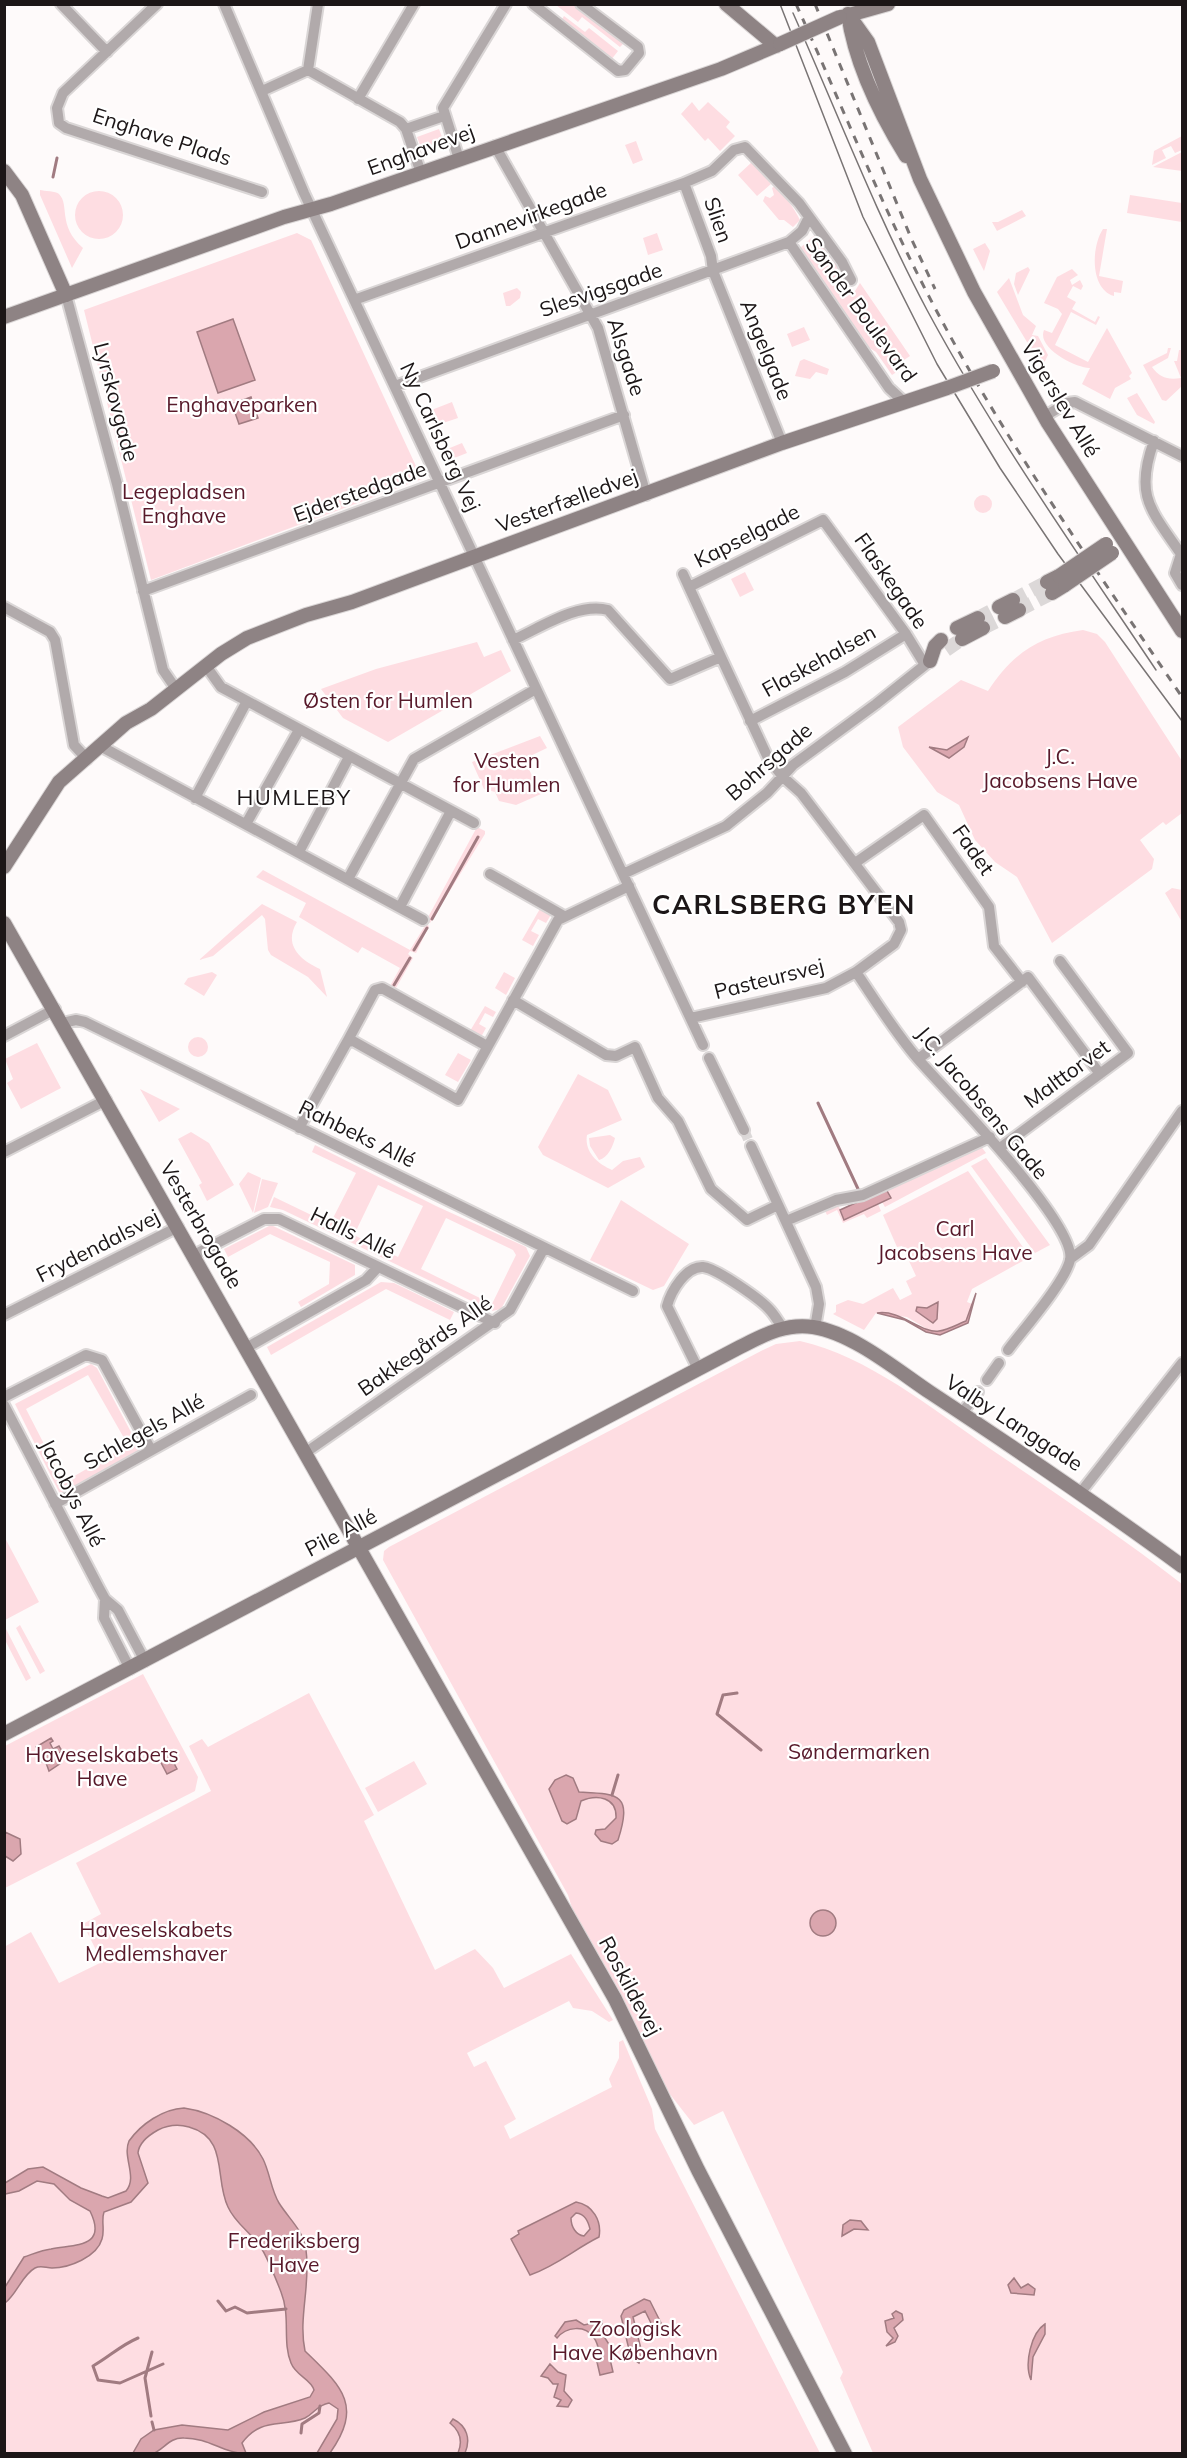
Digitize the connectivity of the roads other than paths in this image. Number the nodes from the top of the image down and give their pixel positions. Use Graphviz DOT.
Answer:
graph roads {
  1 [pos="61,4"];
  2 [pos="157,4"];
  3 [pos="224,4"];
  4 [pos="318,4"];
  5 [pos="414,4"];
  6 [pos="506,4"];
  7 [pos="533,4"];
  8 [pos="581,4"];
  9 [pos="726,4"];
  10 [pos="888,4"];
  11 [pos="849,12"];
  12 [pos="778,45"];
  13 [pos="107,52"];
  14 [pos="308,70"];
  15 [pos="262,91"];
  16 [pos="358,99"];
  17 [pos="444,116"];
  18 [pos="406,129"];
  19 [pos="495,146"];
  20 [pos="459,159"];
  21 [pos="718,166"];
  22 [pos="4,171"];
  23 [pos="421,173"];
  24 [pos="684,183"];
  25 [pos="262,192"];
  26 [pos="312,209"];
  27 [pos="809,217"];
  28 [pos="544,232"];
  29 [pos="789,242"];
  30 [pos="713,271"];
  31 [pos="851,280"];
  32 [pos="66,296"];
  33 [pos="354,300"];
  34 [pos="590,313"];
  35 [pos="4,317"];
  36 [pos="1013,364"];
  37 [pos="395,386"];
  38 [pos="903,401"];
  39 [pos="624,415"];
  40 [pos="1045,416"];
  41 [pos="1154,441"];
  42 [pos="782,443"];
  43 [pos="1182,456"];
  44 [pos="440,483"];
  45 [pos="646,495"];
  46 [pos="823,520"];
  47 [pos="1124,542"];
  48 [pos="474,557"];
  49 [pos="683,574"];
  50 [pos="1056,584"];
  51 [pos="1182,585"];
  52 [pos="689,587"];
  53 [pos="143,591"];
  54 [pos="1016,605"];
  55 [pos="4,607"];
  56 [pos="1002,612"];
  57 [pos="981,623"];
  58 [pos="1182,631"];
  59 [pos="906,634"];
  60 [pos="960,634"];
  61 [pos="513,640"];
  62 [pos="943,645"];
  63 [pos="721,657"];
  64 [pos="927,663"];
  65 [pos="206,666"];
  66 [pos="176,689"];
  67 [pos="536,689"];
  68 [pos="247,701"];
  69 [pos="750,721"];
  70 [pos="299,730"];
  71 [pos="102,747"];
  72 [pos="349,757"];
  73 [pos="87,759"];
  74 [pos="783,777"];
  75 [pos="400,784"];
  76 [pos="195,798"];
  77 [pos="451,811"];
  78 [pos="474,823"];
  79 [pos="246,824"];
  80 [pos="298,852"];
  81 [pos="855,863"];
  82 [pos="4,867"];
  83 [pos="490,874"];
  84 [pos="623,874"];
  85 [pos="348,879"];
  86 [pos="629,886"];
  87 [pos="400,907"];
  88 [pos="564,916"];
  89 [pos="423,920"];
  90 [pos="4,923"];
  91 [pos="1060,961"];
  92 [pos="856,972"];
  93 [pos="1025,980"];
  94 [pos="513,1000"];
  95 [pos="55,1009"];
  96 [pos="691,1018"];
  97 [pos="62,1023"];
  98 [pos="4,1036"];
  99 [pos="347,1042"];
  100 [pos="487,1046"];
  101 [pos="703,1046"];
  102 [pos="709,1058"];
  103 [pos="918,1059"];
  104 [pos="1100,1074"];
  105 [pos="106,1101"];
  106 [pos="1182,1111"];
  107 [pos="299,1128"];
  108 [pos="744,1130"];
  109 [pos="990,1137"];
  110 [pos="751,1146"];
  111 [pos="1000,1148"];
  112 [pos="4,1152"];
  113 [pos="778,1205"];
  114 [pos="786,1221"];
  115 [pos="178,1227"];
  116 [pos="544,1248"];
  117 [pos="194,1255"];
  118 [pos="1071,1259"];
  119 [pos="378,1267"];
  120 [pos="633,1290"];
  121 [pos="4,1315"];
  122 [pos="495,1323"];
  123 [pos="783,1328"];
  124 [pos="815,1328"];
  125 [pos="246,1348"];
  126 [pos="1008,1350"];
  127 [pos="999,1363"];
  128 [pos="1182,1363"];
  129 [pos="698,1369"];
  130 [pos="987,1380"];
  131 [pos="978,1392"];
  132 [pos="250,1395"];
  133 [pos="4,1397"];
  134 [pos="4,1405"];
  135 [pos="962,1413"];
  136 [pos="151,1450"];
  137 [pos="305,1453"];
  138 [pos="1081,1492"];
  139 [pos="55,1503"];
  140 [pos="359,1548"];
  141 [pos="1182,1566"];
  142 [pos="105,1599"];
  143 [pos="145,1661"];
  144 [pos="130,1669"];
  145 [pos="4,1734"];
  146 [pos="845,2454"];
  1 -- 13 [label="street"];
  2 -- 13 [label="street"];
  3 -- 15 [label="street, Ny Carlsberg Vej"];
  4 -- 14 [label="street"];
  5 -- 16 [label="street"];
  6 -- 17 [label="street"];
  7 -- 8 [label="street"];
  9 -- 12 [label="street"];
  10 -- 11 [label="street, Enghavevej"];
  11 -- 12 [label="street, Enghavevej, bridge"];
  11 -- 36 [label="street, Vigerslev Allé"];
  12 -- 19 [label="street, Enghavevej"];
  13 -- 25 [label="street, Enghave Plads"];
  14 -- 15 [label="street"];
  14 -- 16 [label="street"];
  15 -- 26 [label="street, Ny Carlsberg Vej"];
  16 -- 18 [label="street"];
  17 -- 18 [label="street"];
  17 -- 20 [label="street"];
  18 -- 23 [label="street"];
  19 -- 20 [label="street, Enghavevej"];
  19 -- 28 [label="street, Alsgade"];
  20 -- 23 [label="street, Enghavevej"];
  21 -- 24 [label="street, Dannevirkegade"];
  21 -- 27 [label="street, Sønder Boulevard"];
  22 -- 32 [label="street"];
  23 -- 26 [label="street, Enghavevej"];
  24 -- 28 [label="street, Dannevirkegade"];
  24 -- 30 [label="street, Slien"];
  26 -- 32 [label="street, Enghavevej"];
  26 -- 33 [label="street, Ny Carlsberg Vej"];
  27 -- 29 [label="street, Slesvigsgade"];
  27 -- 31 [label="street, Sønder Boulevard"];
  28 -- 33 [label="street, Dannevirkegade"];
  28 -- 34 [label="street, Alsgade"];
  29 -- 30 [label="street, Slesvigsgade"];
  29 -- 38 [label="street, Sønder Boulevard"];
  30 -- 34 [label="street, Slesvigsgade"];
  30 -- 42 [label="street, Angelgade"];
  32 -- 35 [label="street, Enghavevej"];
  32 -- 53 [label="street, Lyrskovgade"];
  33 -- 37 [label="street, Ny Carlsberg Vej"];
  34 -- 37 [label="street, Slesvigsgade"];
  34 -- 39 [label="street, Alsgade"];
  36 -- 38 [label="street, Vesterfælledvej, bridge"];
  36 -- 40 [label="street, Vigerslev Allé"];
  37 -- 44 [label="street, Ny Carlsberg Vej"];
  38 -- 42 [label="street, Vesterfælledvej"];
  39 -- 44 [label="street, Ejderstedgade"];
  39 -- 45 [label="street, Alsgade"];
  40 -- 41 [label="street"];
  40 -- 47 [label="street, Vigerslev Allé"];
  41 -- 43 [label="street"];
  41 -- 51 [label="street"];
  42 -- 45 [label="street, Vesterfælledvej"];
  44 -- 48 [label="street, Ny Carlsberg Vej"];
  44 -- 53 [label="street, Ejderstedgade"];
  45 -- 48 [label="street, Vesterfælledvej"];
  46 -- 52 [label="street, Kapselgade"];
  46 -- 59 [label="street, Flaskegade"];
  47 -- 50 [label="street, bridge"];
  47 -- 58 [label="street, Vigerslev Allé"];
  48 -- 61 [label="street, Ny Carlsberg Vej"];
  48 -- 65 [label="street, Vesterfælledvej"];
  49 -- 52 [label="street"];
  52 -- 63 [label="street"];
  53 -- 66 [label="street, Lyrskovgade"];
  54 -- 56 [label="street"];
  55 -- 73 [label="street"];
  57 -- 60 [label="street"];
  59 -- 64 [label="street, Flaskegade"];
  59 -- 69 [label="street, Flaskehalsen"];
  61 -- 63 [label="street"];
  61 -- 67 [label="street, Ny Carlsberg Vej"];
  62 -- 64 [label="street, Bohrsgade"];
  63 -- 69 [label="street"];
  64 -- 74 [label="street, Bohrsgade"];
  65 -- 66 [label="street, Vesterfælledvej"];
  65 -- 68 [label="street"];
  66 -- 71 [label="street, Vesterfælledvej"];
  67 -- 75 [label="street"];
  67 -- 84 [label="street, Ny Carlsberg Vej"];
  68 -- 70 [label="street"];
  68 -- 76 [label="street"];
  69 -- 74 [label="street"];
  70 -- 72 [label="street"];
  70 -- 79 [label="street"];
  71 -- 73 [label="street, Vesterfælledvej"];
  71 -- 76 [label="street"];
  72 -- 75 [label="street"];
  72 -- 80 [label="street"];
  73 -- 82 [label="street, Vesterfælledvej"];
  74 -- 81 [label="street"];
  74 -- 84 [label="street, Bohrsgade"];
  75 -- 77 [label="street"];
  75 -- 85 [label="street"];
  76 -- 79 [label="street"];
  77 -- 78 [label="street"];
  77 -- 87 [label="street"];
  79 -- 80 [label="street"];
  80 -- 85 [label="street"];
  81 -- 92 [label="street, Pasteursvej"];
  81 -- 93 [label="street, Fadet"];
  83 -- 88 [label="street"];
  84 -- 86 [label="street, Ny Carlsberg Vej"];
  85 -- 87 [label="street"];
  86 -- 88 [label="street"];
  86 -- 96 [label="street, Ny Carlsberg Vej"];
  87 -- 89 [label="street"];
  88 -- 94 [label="street"];
  90 -- 95 [label="street, Vesterbrogade"];
  91 -- 104 [label="street, Malttorvet"];
  92 -- 96 [label="street, Pasteursvej"];
  92 -- 103 [label="street, J.C. Jacobsens Gade"];
  93 -- 103 [label="street"];
  93 -- 104 [label="street, Fadet"];
  94 -- 100 [label="street"];
  94 -- 113 [label="street"];
  95 -- 97 [label="street, Vesterbrogade"];
  95 -- 98 [label="street"];
  96 -- 101 [label="street, Ny Carlsberg Vej"];
  97 -- 105 [label="street, Vesterbrogade"];
  97 -- 107 [label="street, Rahbeks Allé"];
  99 -- 100 [label="street"];
  99 -- 100 [label="street"];
  99 -- 107 [label="street"];
  102 -- 108 [label="street"];
  103 -- 109 [label="street, J.C. Jacobsens Gade"];
  104 -- 111 [label="street, Malttorvet"];
  105 -- 112 [label="street"];
  105 -- 115 [label="street, Vesterbrogade"];
  106 -- 118 [label="street"];
  107 -- 116 [label="street, Rahbeks Allé"];
  109 -- 111 [label="street, J.C. Jacobsens Gade"];
  109 -- 114 [label="street"];
  110 -- 113 [label="street"];
  111 -- 118 [label="street, J.C. Jacobsens Gade"];
  113 -- 114 [label="street"];
  114 -- 124 [label="street"];
  115 -- 117 [label="street, Vesterbrogade"];
  115 -- 121 [label="street, Frydendalsvej"];
  116 -- 120 [label="street, Rahbeks Allé"];
  116 -- 122 [label="street, Bakkegårds Allé"];
  117 -- 119 [label="street, Halls Allé"];
  117 -- 125 [label="street, Vesterbrogade"];
  118 -- 126 [label="street"];
  119 -- 122 [label="street, Halls Allé"];
  119 -- 125 [label="street"];
  122 -- 137 [label="street, Bakkegårds Allé"];
  123 -- 124 [label="street, Pile Allé"];
  123 -- 129 [label="street, Pile Allé"];
  123 -- 129 [label="street"];
  124 -- 135 [label="street, Valby Langgade"];
  125 -- 137 [label="street, Vesterbrogade"];
  127 -- 130 [label="street"];
  128 -- 138 [label="street"];
  129 -- 140 [label="street, Pile Allé"];
  131 -- 135 [label="street"];
  132 -- 136 [label="street, Schlegels Allé"];
  133 -- 136 [label="street"];
  134 -- 139 [label="street, Jacobys Allé"];
  135 -- 138 [label="street, Valby Langgade"];
  136 -- 139 [label="street, Schlegels Allé"];
  137 -- 140 [label="street, Vesterbrogade"];
  138 -- 141 [label="street, Valby Langgade"];
  139 -- 142 [label="street, Jacobys Allé"];
  140 -- 143 [label="street, Pile Allé"];
  140 -- 146 [label="street, Roskildevej"];
  142 -- 143 [label="street, Jacobys Allé"];
  142 -- 144 [label="street, Jacobys Allé"];
  143 -- 144 [label="street, Pile Allé"];
  144 -- 145 [label="street, Pile Allé"];
}
